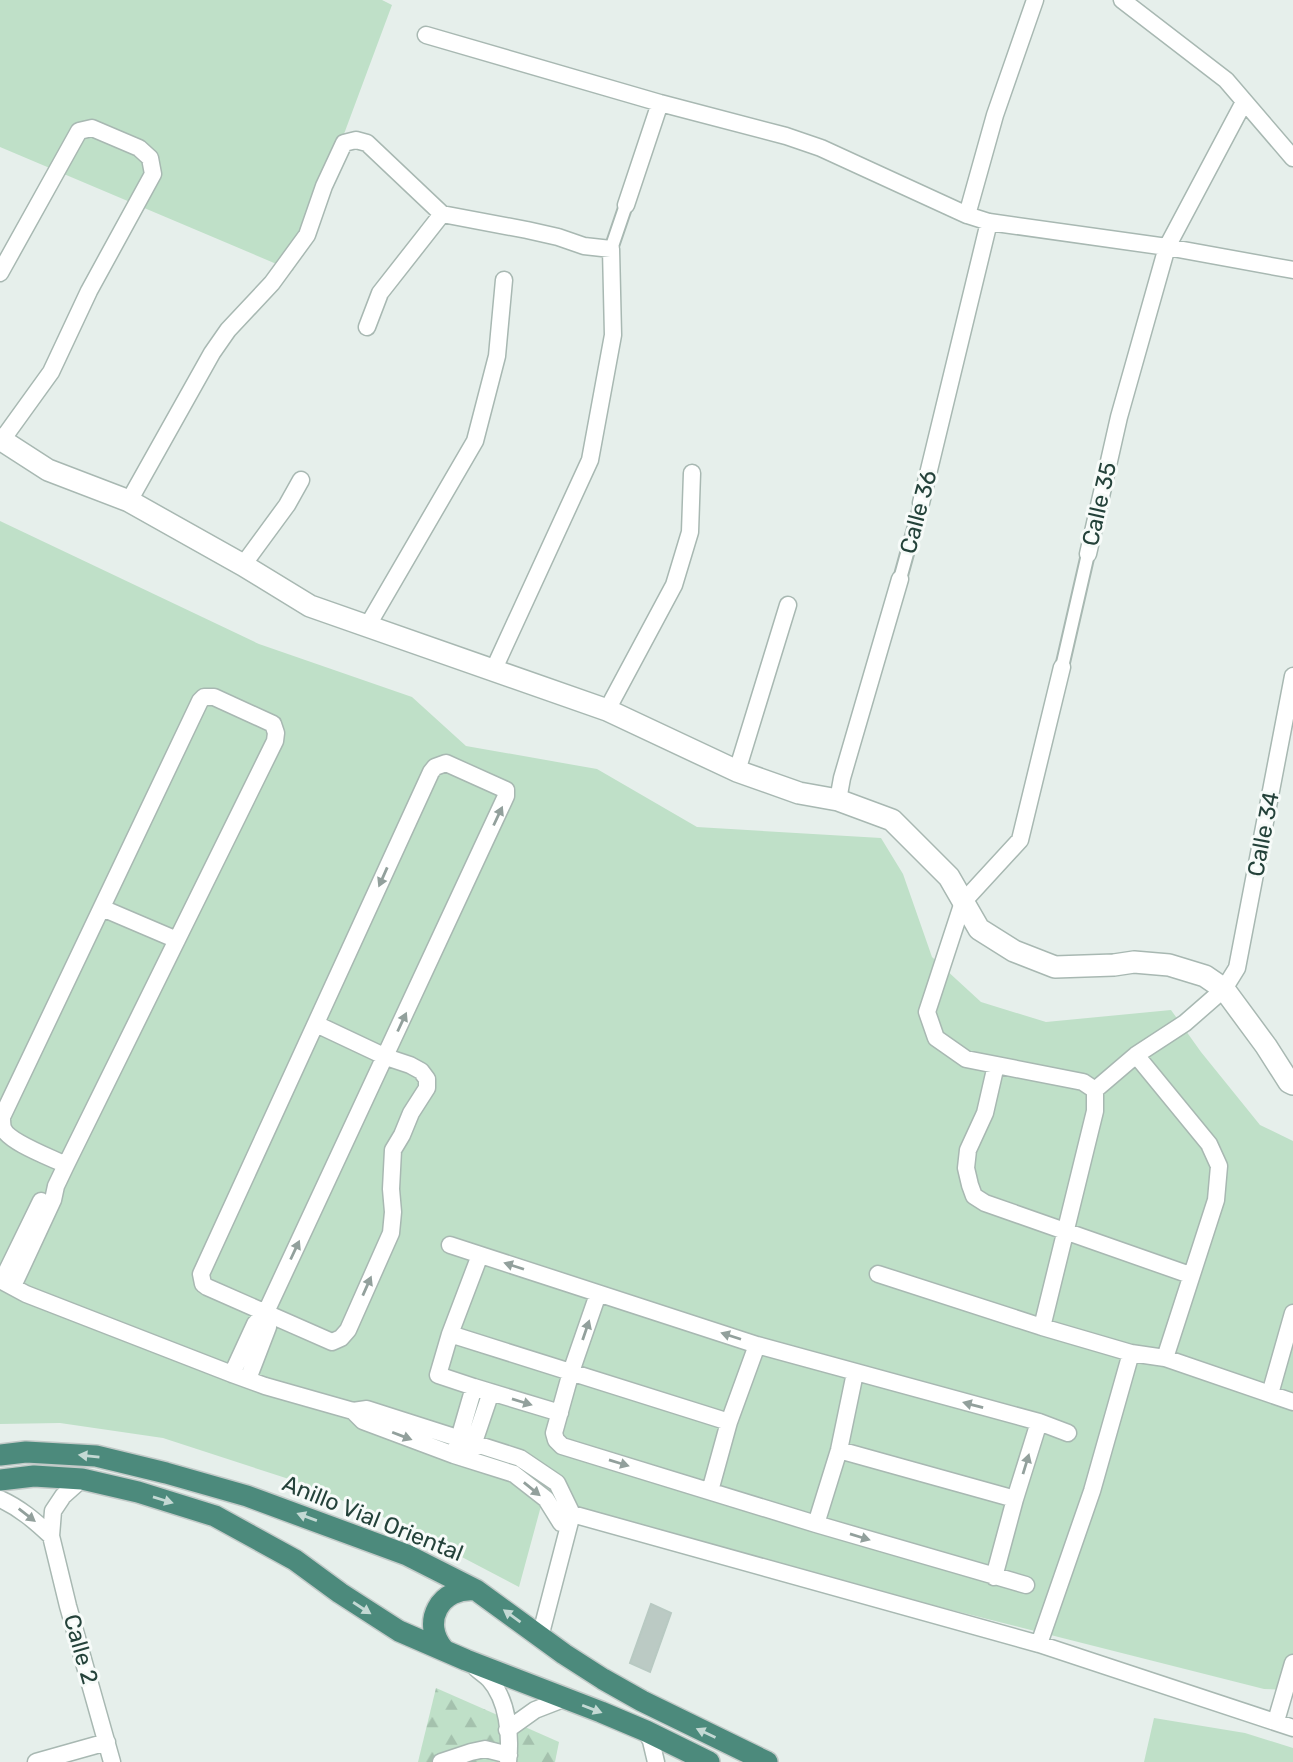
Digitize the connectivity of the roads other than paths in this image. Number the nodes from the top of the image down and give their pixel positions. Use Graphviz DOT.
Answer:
graph roads {
  1 [pos="1035,0"];
  2 [pos="1122,0"];
  3 [pos="426,35"];
  4 [pos="1244,102"];
  5 [pos="660,103"];
  6 [pos="1293,158"];
  7 [pos="626,205"];
  8 [pos="442,214"];
  9 [pos="967,215"];
  10 [pos="989,222"];
  11 [pos="1167,247"];
  12 [pos="611,249"];
  13 [pos="1293,270"];
  14 [pos="0,273"];
  15 [pos="503,280"];
  16 [pos="367,327"];
  17 [pos="1,439"];
  18 [pos="692,472"];
  19 [pos="301,480"];
  20 [pos="129,501"];
  21 [pos="922,503"];
  22 [pos="1088,554"];
  23 [pos="243,565"];
  24 [pos="900,579"];
  25 [pos="788,605"];
  26 [pos="368,625"];
  27 [pos="1062,667"];
  28 [pos="493,671"];
  29 [pos="1293,676"];
  30 [pos="607,710"];
  31 [pos="737,771"];
  32 [pos="838,800"];
  33 [pos="963,902"];
  34 [pos="102,908"];
  35 [pos="177,940"];
  36 [pos="1224,989"];
  37 [pos="316,1024"];
  38 [pos="1136,1055"];
  39 [pos="386,1057"];
  40 [pos="996,1065"];
  41 [pos="1293,1084"];
  42 [pos="1095,1090"];
  43 [pos="66,1165"];
  44 [pos="1065,1232"];
  45 [pos="450,1245"];
  46 [pos="480,1255"];
  47 [pos="878,1274"];
  48 [pos="1191,1275"];
  49 [pos="5,1282"];
  50 [pos="598,1294"];
  51 [pos="266,1312"];
  52 [pos="1293,1313"];
  53 [pos="1042,1327"];
  54 [pos="450,1334"];
  55 [pos="757,1345"];
  56 [pos="1131,1353"];
  57 [pos="1165,1358"];
  58 [pos="571,1372"];
  59 [pos="855,1373"];
  60 [pos="232,1374"];
  61 [pos="248,1380"];
  62 [pos="474,1388"];
  63 [pos="491,1392"];
  64 [pos="1270,1394"];
  65 [pos="1293,1402"];
  66 [pos="560,1413"];
  67 [pos="729,1422"];
  68 [pos="1039,1422"];
  69 [pos="1068,1433"];
  70 [pos="464,1450"];
  71 [pos="839,1450"];
  72 [pos="0,1455"];
  73 [pos="82,1479"];
  74 [pos="0,1480"];
  75 [pos="710,1491"];
  76 [pos="0,1499"];
  77 [pos="1015,1499"];
  78 [pos="565,1515"];
  79 [pos="816,1524"];
  80 [pos="51,1536"];
  81 [pos="993,1577"];
  82 [pos="1026,1585"];
  83 [pos="476,1590"];
  84 [pos="540,1636"];
  85 [pos="1039,1644"];
  86 [pos="444,1650"];
  87 [pos="466,1660"];
  88 [pos="1293,1663"];
  89 [pos="566,1698"];
  90 [pos="1276,1721"];
  91 [pos="1293,1728"];
  92 [pos="508,1730"];
  93 [pos="646,1731"];
  94 [pos="107,1742"];
  95 [pos="508,1758"];
  96 [pos="703,1761"];
  97 [pos="36,1762"];
  98 [pos="112,1762"];
  99 [pos="441,1762"];
  100 [pos="656,1762"];
  101 [pos="768,1762"];
  1 -- 9 [label="street"];
  2 -- 4 [label="street"];
  3 -- 5 [label="street"];
  4 -- 6 [label="street"];
  4 -- 11 [label="street, Calle 35"];
  5 -- 7 [label="street"];
  5 -- 9 [label="street"];
  7 -- 12 [label="street"];
  8 -- 12 [label="street"];
  8 -- 16 [label="street"];
  8 -- 20 [label="street"];
  9 -- 10 [label="street"];
  10 -- 11 [label="street"];
  10 -- 21 [label="street, Calle 36"];
  11 -- 13 [label="street"];
  11 -- 22 [label="street, Calle 35"];
  12 -- 28 [label="street"];
  14 -- 17 [label="street"];
  15 -- 26 [label="street"];
  17 -- 20 [label="street"];
  18 -- 30 [label="street"];
  19 -- 23 [label="street"];
  20 -- 23 [label="street"];
  21 -- 24 [label="street, Calle 36"];
  22 -- 27 [label="street, Calle 35"];
  23 -- 26 [label="street"];
  24 -- 32 [label="street, Calle 36"];
  25 -- 31 [label="street"];
  26 -- 28 [label="street"];
  27 -- 33 [label="street, Calle 35"];
  28 -- 30 [label="street"];
  29 -- 36 [label="street, Calle 34"];
  30 -- 31 [label="street"];
  31 -- 32 [label="street"];
  32 -- 33 [label="street"];
  33 -- 36 [label="street"];
  33 -- 40 [label="street"];
  34 -- 35 [label="street"];
  34 -- 35 [label="street"];
  34 -- 43 [label="street"];
  35 -- 43 [label="street"];
  36 -- 38 [label="street"];
  36 -- 41 [label="street"];
  37 -- 39 [label="street"];
  39 -- 37 [label="street, one-way"];
  37 -- 51 [label="street"];
  38 -- 42 [label="street"];
  38 -- 48 [label="street"];
  51 -- 39 [label="street, one-way"];
  51 -- 39 [label="street, one-way"];
  40 -- 42 [label="street"];
  40 -- 44 [label="street"];
  42 -- 44 [label="street"];
  43 -- 49 [label="street"];
  44 -- 48 [label="street"];
  44 -- 53 [label="street"];
  45 -- 46 [label="street"];
  50 -- 46 [label="street, one-way"];
  46 -- 54 [label="street"];
  47 -- 53 [label="street"];
  48 -- 57 [label="street"];
  49 -- 60 [label="street"];
  55 -- 50 [label="street, one-way"];
  58 -- 50 [label="street, one-way"];
  51 -- 60 [label="street"];
  51 -- 61 [label="street"];
  52 -- 64 [label="street"];
  53 -- 56 [label="street"];
  54 -- 58 [label="street"];
  54 -- 62 [label="street"];
  55 -- 59 [label="street"];
  55 -- 67 [label="street"];
  56 -- 57 [label="street"];
  56 -- 85 [label="street"];
  57 -- 64 [label="street"];
  58 -- 66 [label="street"];
  58 -- 67 [label="street"];
  68 -- 59 [label="street, one-way"];
  59 -- 71 [label="street"];
  60 -- 61 [label="street"];
  61 -- 70 [label="street"];
  62 -- 63 [label="street"];
  62 -- 70 [label="street"];
  63 -- 66 [label="street, one-way"];
  63 -- 70 [label="street"];
  64 -- 65 [label="street"];
  66 -- 75 [label="street, one-way"];
  67 -- 75 [label="street"];
  68 -- 69 [label="street"];
  77 -- 68 [label="street, one-way"];
  70 -- 78 [label="street"];
  71 -- 77 [label="street"];
  71 -- 79 [label="street"];
  83 -- 72 [label="highway, Anillo Vial Oriental, one-way"];
  73 -- 74 [label="highway"];
  73 -- 80 [label="street, Calle 2"];
  73 -- 86 [label="highway, one-way"];
  75 -- 79 [label="street"];
  76 -- 80 [label="street, one-way"];
  77 -- 81 [label="street"];
  78 -- 84 [label="street"];
  78 -- 85 [label="street"];
  79 -- 81 [label="street, one-way"];
  80 -- 94 [label="street, Calle 2"];
  81 -- 82 [label="street"];
  84 -- 83 [label="highway, Anillo Vial Oriental, one-way"];
  83 -- 86 [label="highway"];
  101 -- 84 [label="highway, Anillo Vial Oriental, one-way"];
  85 -- 90 [label="street"];
  86 -- 87 [label="highway"];
  87 -- 89 [label="highway"];
  87 -- 92 [label="street"];
  88 -- 90 [label="street"];
  89 -- 92 [label="street"];
  89 -- 93 [label="highway, one-way"];
  90 -- 91 [label="street"];
  92 -- 95 [label="street"];
  93 -- 96 [label="highway"];
  93 -- 100 [label="street"];
  94 -- 97 [label="street"];
  94 -- 98 [label="street, Calle 2"];
  95 -- 99 [label="street"];
}
